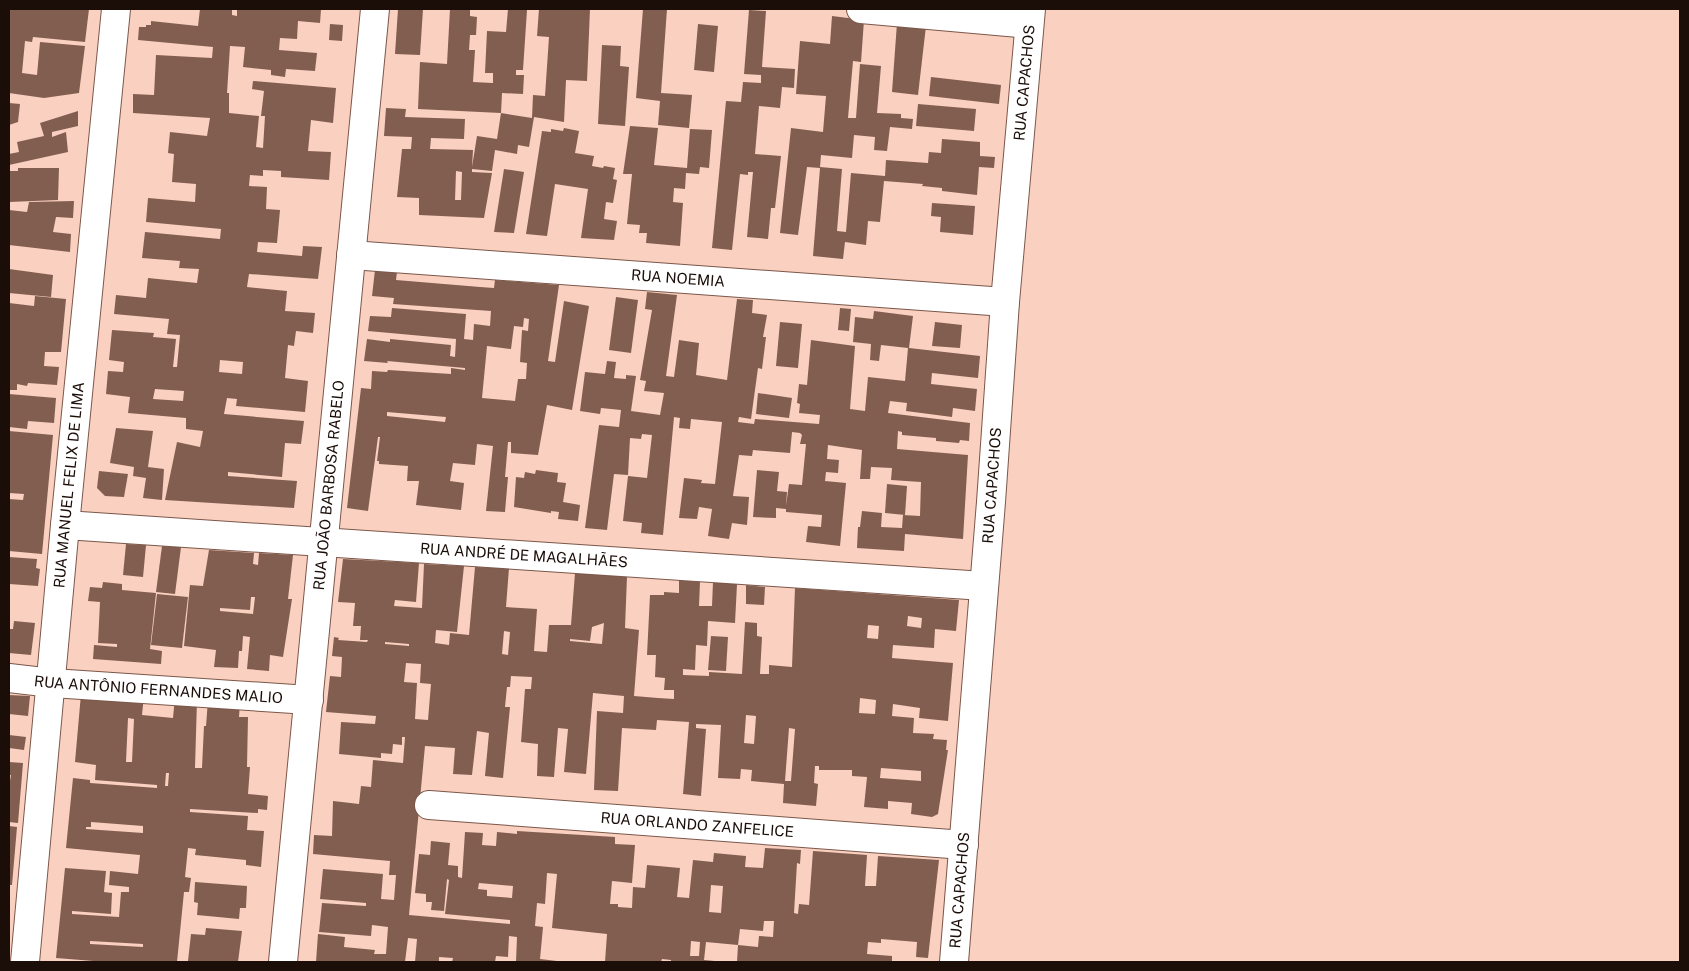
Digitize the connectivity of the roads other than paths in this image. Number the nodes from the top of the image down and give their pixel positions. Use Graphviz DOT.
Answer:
graph roads {
  1 [pos="116,9"];
  2 [pos="375,9"];
  3 [pos="861,9"];
  4 [pos="1030,16"];
  5 [pos="351,255"];
  6 [pos="1005,302"];
  7 [pos="65,525"];
  8 [pos="324,542"];
  9 [pos="984,586"];
  10 [pos="9,678"];
  11 [pos="52,684"];
  12 [pos="309,700"];
  13 [pos="429,805"];
  14 [pos="964,845"];
  15 [pos="25,962"];
  16 [pos="284,962"];
  17 [pos="954,962"];
  1 -- 7 [label="street, RUA MANUEL FELIX DE LIMA"];
  2 -- 5 [label="street, RUA JOÃO BARBOSA RABELO"];
  3 -- 4 [label="street"];
  4 -- 6 [label="street, RUA CAPACHOS"];
  5 -- 6 [label="street, RUA NOEMIA"];
  5 -- 8 [label="street, RUA JOÃO BARBOSA RABELO"];
  6 -- 9 [label="street, RUA CAPACHOS"];
  7 -- 8 [label="street, RUA ANDRÉ DE MAGALHÃES"];
  7 -- 11 [label="street, RUA MANUEL FELIX DE LIMA"];
  8 -- 9 [label="street, RUA ANDRÉ DE MAGALHÃES"];
  8 -- 12 [label="street, RUA JOÃO BARBOSA RABELO"];
  9 -- 14 [label="street, RUA CAPACHOS"];
  10 -- 11 [label="street, RUA ANTÔNIO FERNANDES MALIO"];
  11 -- 12 [label="street, RUA ANTÔNIO FERNANDES MALIO"];
  11 -- 15 [label="street, RUA MANUEL FELIX DE LIMA"];
  12 -- 16 [label="street, RUA JOÃO BARBOSA RABELO"];
  13 -- 14 [label="street, RUA ORLANDO ZANFELICE"];
  14 -- 17 [label="street, RUA CAPACHOS"];
}
